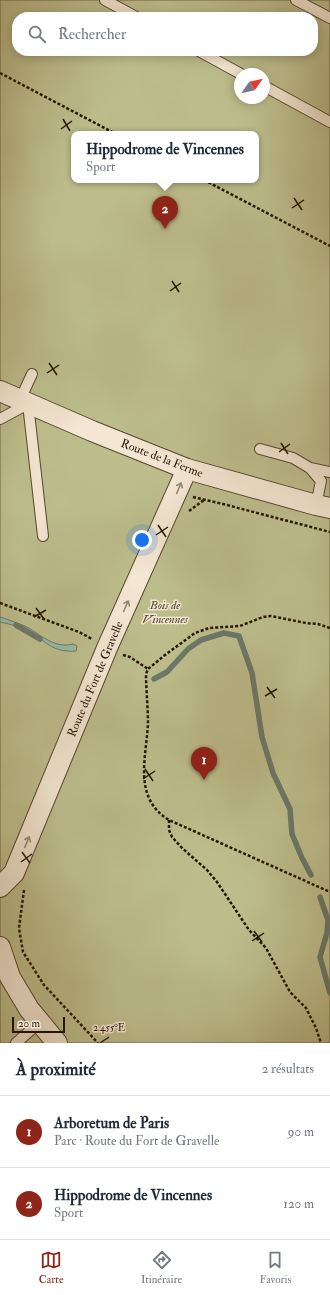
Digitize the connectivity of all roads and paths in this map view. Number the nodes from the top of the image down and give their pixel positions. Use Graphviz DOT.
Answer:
graph roads {
  1 [pos="105,0"];
  2 [pos="296,0"];
  3 [pos="127,12"];
  4 [pos="330,18"];
  5 [pos="208,56"];
  6 [pos="234,70"];
  7 [pos="0,73"];
  8 [pos="270,89"];
  9 [pos="330,122"];
  10 [pos="110,131"];
  11 [pos="210,183"];
  12 [pos="330,246"];
  13 [pos="32,374"];
  14 [pos="0,391"];
  15 [pos="24,402"];
  16 [pos="0,419"];
  17 [pos="260,449"];
  18 [pos="310,468"];
  19 [pos="187,469"];
  20 [pos="330,472"];
  21 [pos="177,493"];
  22 [pos="204,500"];
  23 [pos="323,506"];
  24 [pos="184,515"];
  25 [pos="330,532"];
  26 [pos="43,536"];
  27 [pos="0,603"];
  28 [pos="330,628"];
  29 [pos="107,648"];
  30 [pos="148,670"];
  31 [pos="169,820"];
  32 [pos="25,884"];
  33 [pos="0,886"];
  34 [pos="330,892"];
  35 [pos="0,947"];
  36 [pos="40,1022"];
  37 [pos="16,1043"];
  38 [pos="57,1043"];
  39 [pos="98,1043"];
  40 [pos="321,1043"];
  1 -- 3 [label="lane"];
  2 -- 4 [label="lane"];
  5 -- 6 [label="lane"];
  7 -- 10 [label="path"];
  8 -- 9 [label="lane"];
  11 -- 12 [label="path"];
  13 -- 15 [label="lane"];
  14 -- 15 [label="street, Route de la Ferme"];
  15 -- 16 [label="lane"];
  15 -- 19 [label="street, Route de la Ferme"];
  15 -- 26 [label="lane"];
  17 -- 18 [label="lane"];
  18 -- 20 [label="lane"];
  18 -- 23 [label="lane"];
  21 -- 19 [label="street, Route du Fort de Gravelle, one-way"];
  19 -- 23 [label="street, Route de la Ferme"];
  21 -- 22 [label="path"];
  29 -- 21 [label="street, Route du Fort de Gravelle, one-way"];
  22 -- 24 [label="path"];
  22 -- 25 [label="path"];
  27 -- 29 [label="path"];
  28 -- 30 [label="path"];
  29 -- 30 [label="path"];
  33 -- 29 [label="street, Route du Fort de Gravelle, one-way"];
  30 -- 31 [label="path"];
  31 -- 34 [label="path"];
  31 -- 40 [label="path"];
  32 -- 39 [label="path"];
  35 -- 36 [label="street"];
  36 -- 37 [label="lane"];
  36 -- 38 [label="street"];
}
